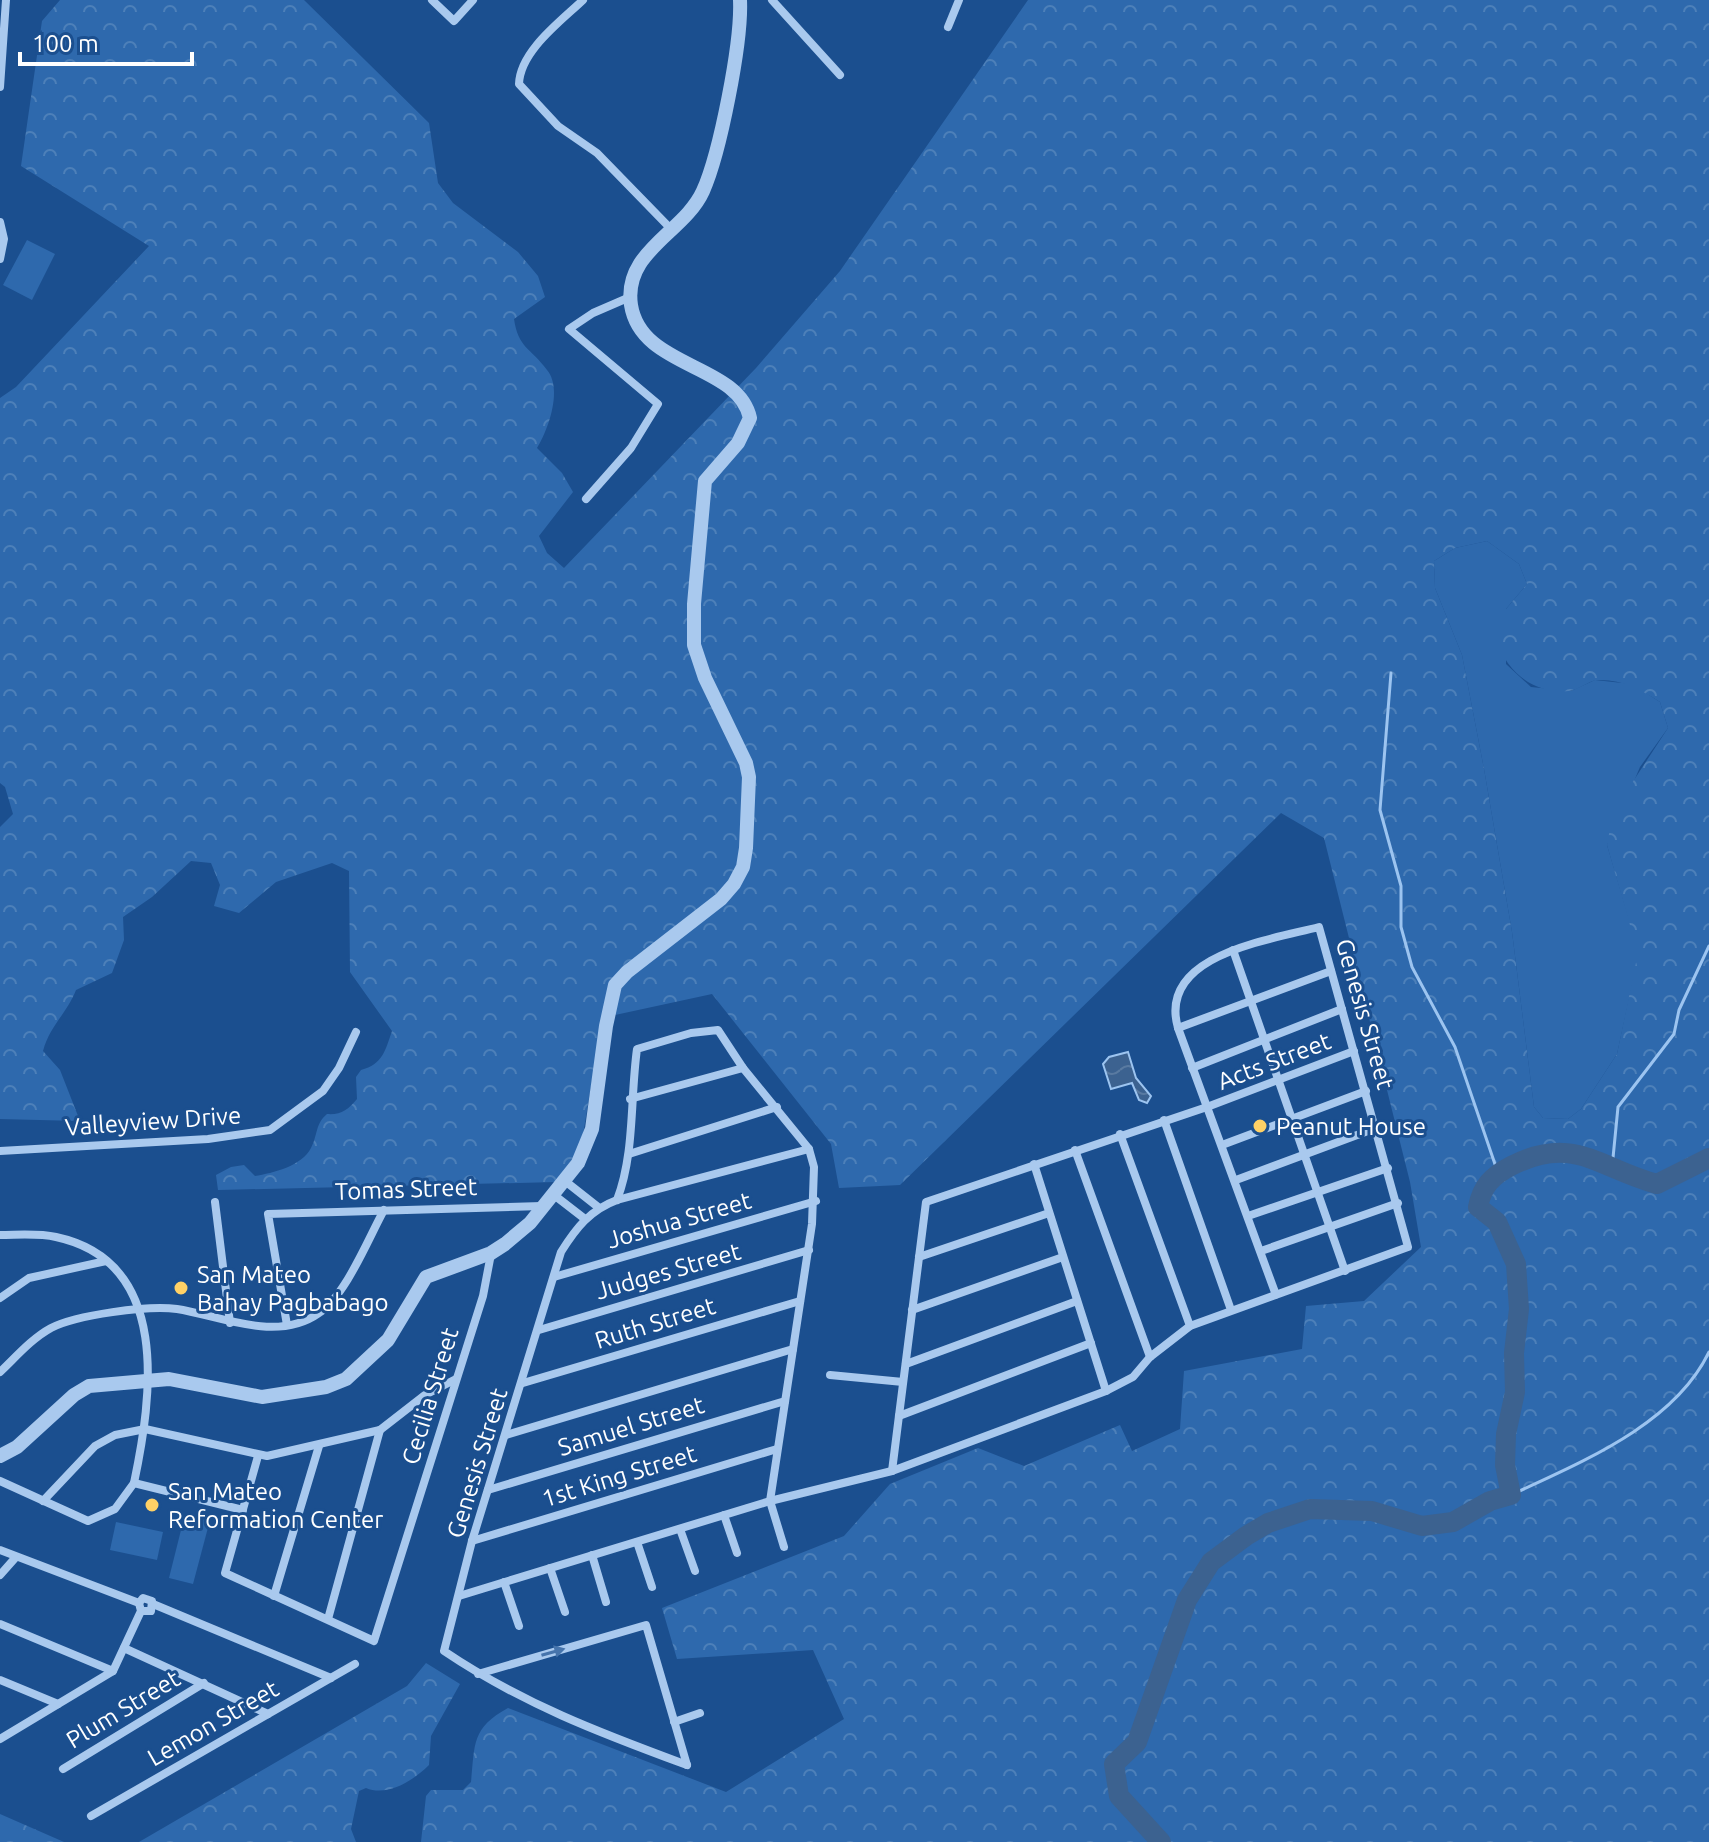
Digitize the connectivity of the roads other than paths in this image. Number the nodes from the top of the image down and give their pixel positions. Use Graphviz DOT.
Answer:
graph roads {
  1 [pos="6,0"];
  2 [pos="432,0"];
  3 [pos="473,0"];
  4 [pos="583,0"];
  5 [pos="740,0"];
  6 [pos="772,0"];
  7 [pos="959,0"];
  8 [pos="948,27"];
  9 [pos="840,75"];
  10 [pos="0,87"];
  11 [pos="0,222"];
  12 [pos="671,229"];
  13 [pos="0,259"];
  14 [pos="630,297"];
  15 [pos="586,499"];
  16 [pos="1233,950"];
  17 [pos="1331,971"];
  18 [pos="1251,1001"];
  19 [pos="1342,1009"];
  20 [pos="1178,1028"];
  21 [pos="356,1032"];
  22 [pos="1265,1039"];
  23 [pos="1354,1051"];
  24 [pos="743,1068"];
  25 [pos="1192,1068"];
  26 [pos="1279,1080"];
  27 [pos="1366,1091"];
  28 [pos="630,1099"];
  29 [pos="777,1107"];
  30 [pos="1207,1107"];
  31 [pos="1292,1118"];
  32 [pos="1164,1120"];
  33 [pos="1376,1128"];
  34 [pos="1120,1134"];
  35 [pos="1222,1145"];
  36 [pos="809,1149"];
  37 [pos="1075,1150"];
  38 [pos="0,1151"];
  39 [pos="629,1154"];
  40 [pos="1305,1154"];
  41 [pos="1034,1164"];
  42 [pos="1388,1168"];
  43 [pos="1236,1180"];
  44 [pos="565,1181"];
  45 [pos="1318,1192"];
  46 [pos="617,1200"];
  47 [pos="549,1201"];
  48 [pos="816,1201"];
  49 [pos="215,1202"];
  50 [pos="1398,1203"];
  51 [pos="598,1207"];
  52 [pos="384,1210"];
  53 [pos="1049,1213"];
  54 [pos="1248,1216"];
  55 [pos="585,1219"];
  56 [pos="1330,1227"];
  57 [pos="0,1235"];
  58 [pos="809,1250"];
  59 [pos="1261,1251"];
  60 [pos="491,1253"];
  61 [pos="919,1257"];
  62 [pos="1063,1257"];
  63 [pos="106,1261"];
  64 [pos="1345,1271"];
  65 [pos="554,1277"];
  66 [pos="1276,1295"];
  67 [pos="0,1298"];
  68 [pos="800,1301"];
  69 [pos="1077,1301"];
  70 [pos="912,1310"];
  71 [pos="1231,1310"];
  72 [pos="138,1311"];
  73 [pos="230,1323"];
  74 [pos="287,1325"];
  75 [pos="1190,1326"];
  76 [pos="539,1330"];
  77 [pos="1091,1343"];
  78 [pos="793,1349"];
  79 [pos="1150,1357"];
  80 [pos="906,1364"];
  81 [pos="0,1372"];
  82 [pos="830,1375"];
  83 [pos="150,1378"];
  84 [pos="456,1379"];
  85 [pos="903,1382"];
  86 [pos="523,1383"];
  87 [pos="1106,1391"];
  88 [pos="785,1401"];
  89 [pos="899,1416"];
  90 [pos="145,1429"];
  91 [pos="380,1430"];
  92 [pos="506,1435"];
  93 [pos="319,1446"];
  94 [pos="777,1449"];
  95 [pos="0,1456"];
  96 [pos="258,1456"];
  97 [pos="892,1471"];
  98 [pos="0,1481"];
  99 [pos="134,1483"];
  100 [pos="488,1490"];
  101 [pos="43,1501"];
  102 [pos="770,1501"];
  103 [pos="243,1510"];
  104 [pos="724,1515"];
  105 [pos="680,1529"];
  106 [pos="472,1541"];
  107 [pos="637,1542"];
  108 [pos="784,1547"];
  109 [pos="0,1550"];
  110 [pos="737,1553"];
  111 [pos="592,1555"];
  112 [pos="16,1557"];
  113 [pos="550,1568"];
  114 [pos="695,1571"];
  115 [pos="0,1575"];
  116 [pos="504,1582"];
  117 [pos="652,1587"];
  118 [pos="274,1596"];
  119 [pos="459,1596"];
  120 [pos="606,1602"];
  121 [pos="140,1607"];
  122 [pos="565,1612"];
  123 [pos="328,1619"];
  124 [pos="0,1624"];
  125 [pos="519,1626"];
  126 [pos="124,1648"];
  127 [pos="355,1664"];
  128 [pos="113,1671"];
  129 [pos="478,1674"];
  130 [pos="331,1678"];
  131 [pos="0,1680"];
  132 [pos="204,1683"];
  133 [pos="58,1704"];
  134 [pos="700,1713"];
  135 [pos="268,1714"];
  136 [pos="674,1722"];
  137 [pos="0,1739"];
  138 [pos="63,1769"];
  139 [pos="91,1816"];
  1 -- 10 [label="street"];
  2 -- 3 [label="street"];
  4 -- 12 [label="street"];
  5 -- 12 [label="street"];
  6 -- 9 [label="street"];
  7 -- 8 [label="street"];
  11 -- 13 [label="street"];
  12 -- 14 [label="street"];
  14 -- 15 [label="street"];
  14 -- 44 [label="street"];
  16 -- 17 [label="street, Genesis Street"];
  16 -- 18 [label="street"];
  16 -- 20 [label="street, Genesis Street"];
  17 -- 18 [label="street"];
  17 -- 19 [label="street, Genesis Street"];
  18 -- 20 [label="street"];
  18 -- 22 [label="street"];
  19 -- 22 [label="street"];
  19 -- 23 [label="street, Genesis Street"];
  20 -- 25 [label="street, Genesis Street"];
  21 -- 38 [label="street, Valleyview Drive"];
  22 -- 25 [label="street"];
  22 -- 26 [label="street"];
  23 -- 26 [label="street, Acts Street"];
  23 -- 27 [label="street, Genesis Street"];
  24 -- 28 [label="street"];
  24 -- 28 [label="street"];
  24 -- 29 [label="street"];
  25 -- 30 [label="street, Genesis Street"];
  26 -- 30 [label="street, Acts Street"];
  26 -- 31 [label="street"];
  27 -- 31 [label="street"];
  27 -- 33 [label="street, Genesis Street"];
  28 -- 39 [label="street"];
  29 -- 36 [label="street"];
  29 -- 39 [label="street"];
  30 -- 32 [label="street"];
  30 -- 35 [label="street, Genesis Street"];
  31 -- 35 [label="street"];
  31 -- 40 [label="street"];
  32 -- 34 [label="street"];
  32 -- 71 [label="street"];
  33 -- 40 [label="street"];
  33 -- 42 [label="street, Genesis Street"];
  34 -- 37 [label="street"];
  34 -- 75 [label="street"];
  35 -- 43 [label="street, Genesis Street"];
  36 -- 46 [label="street, Genesis Street"];
  36 -- 48 [label="street"];
  37 -- 41 [label="street"];
  37 -- 79 [label="street"];
  39 -- 46 [label="street"];
  40 -- 43 [label="street"];
  40 -- 45 [label="street"];
  41 -- 53 [label="street"];
  41 -- 61 [label="street"];
  42 -- 45 [label="street"];
  42 -- 50 [label="street, Genesis Street"];
  43 -- 54 [label="street, Genesis Street"];
  44 -- 47 [label="street"];
  44 -- 51 [label="street"];
  45 -- 54 [label="street"];
  45 -- 56 [label="street"];
  46 -- 51 [label="street, Genesis Street"];
  47 -- 52 [label="street, Tomas Street"];
  47 -- 55 [label="street"];
  47 -- 60 [label="street"];
  48 -- 58 [label="street"];
  48 -- 65 [label="street, Joshua Street"];
  49 -- 73 [label="street"];
  50 -- 56 [label="street"];
  50 -- 64 [label="street, Genesis Street"];
  51 -- 55 [label="street, Genesis Street"];
  52 -- 74 [label="street"];
  52 -- 74 [label="street, Tomas Street"];
  53 -- 61 [label="street"];
  53 -- 62 [label="street"];
  54 -- 59 [label="street, Genesis Street"];
  55 -- 65 [label="street, Genesis Street"];
  56 -- 59 [label="street"];
  56 -- 64 [label="street"];
  57 -- 63 [label="street"];
  58 -- 68 [label="street"];
  58 -- 76 [label="street, Judges Street"];
  59 -- 66 [label="street, Genesis Street"];
  60 -- 83 [label="street"];
  60 -- 84 [label="street, Cecilia Street"];
  61 -- 70 [label="street"];
  62 -- 69 [label="street"];
  62 -- 70 [label="street"];
  63 -- 67 [label="street"];
  63 -- 72 [label="street"];
  64 -- 66 [label="street, Genesis Street"];
  65 -- 76 [label="street, Genesis Street"];
  66 -- 71 [label="street, Genesis Street"];
  68 -- 78 [label="street"];
  68 -- 86 [label="street, Ruth Street"];
  69 -- 77 [label="street"];
  69 -- 80 [label="street"];
  70 -- 80 [label="street"];
  71 -- 75 [label="street, Genesis Street"];
  72 -- 73 [label="street"];
  72 -- 81 [label="street"];
  72 -- 83 [label="street"];
  73 -- 74 [label="street"];
  75 -- 79 [label="street, Genesis Street"];
  76 -- 86 [label="street, Genesis Street"];
  77 -- 87 [label="street"];
  77 -- 89 [label="street"];
  78 -- 88 [label="street"];
  78 -- 92 [label="street"];
  79 -- 87 [label="street, Genesis Street"];
  80 -- 85 [label="street"];
  82 -- 85 [label="street"];
  83 -- 90 [label="street"];
  83 -- 95 [label="street"];
  84 -- 91 [label="street"];
  84 -- 123 [label="street, Cecilia Street"];
  85 -- 89 [label="street"];
  86 -- 92 [label="street, Genesis Street"];
  87 -- 97 [label="street, Genesis Street"];
  88 -- 94 [label="street"];
  88 -- 100 [label="street, Samuel Street"];
  89 -- 97 [label="street"];
  90 -- 96 [label="street"];
  90 -- 99 [label="street"];
  90 -- 101 [label="street"];
  91 -- 93 [label="street"];
  91 -- 123 [label="street"];
  92 -- 100 [label="street, Genesis Street"];
  93 -- 96 [label="street"];
  93 -- 118 [label="street"];
  94 -- 102 [label="street"];
  94 -- 106 [label="street, 1st King Street"];
  96 -- 103 [label="street"];
  97 -- 102 [label="street, Genesis Street"];
  98 -- 101 [label="street"];
  99 -- 101 [label="street"];
  99 -- 103 [label="street"];
  100 -- 106 [label="street, Genesis Street"];
  102 -- 104 [label="street, Genesis Street"];
  102 -- 108 [label="street"];
  103 -- 118 [label="street"];
  104 -- 105 [label="street, Genesis Street"];
  104 -- 110 [label="street"];
  105 -- 107 [label="street, Genesis Street"];
  105 -- 114 [label="street"];
  106 -- 119 [label="street, Genesis Street"];
  107 -- 111 [label="street, Genesis Street"];
  107 -- 117 [label="street"];
  109 -- 112 [label="street"];
  111 -- 113 [label="street, Genesis Street"];
  111 -- 120 [label="street"];
  112 -- 115 [label="street"];
  112 -- 121 [label="street"];
  113 -- 116 [label="street, Genesis Street"];
  113 -- 122 [label="street"];
  116 -- 119 [label="street, Genesis Street"];
  116 -- 125 [label="street"];
  118 -- 123 [label="street"];
  119 -- 129 [label="street"];
  121 -- 126 [label="street"];
  121 -- 130 [label="street"];
  124 -- 128 [label="street"];
  126 -- 128 [label="street"];
  126 -- 132 [label="street"];
  127 -- 130 [label="street, Lemon Street"];
  128 -- 133 [label="street"];
  129 -- 136 [label="street"];
  129 -- 136 [label="street, one-way"];
  130 -- 135 [label="street, Lemon Street"];
  131 -- 133 [label="street"];
  132 -- 135 [label="street"];
  132 -- 138 [label="street, Plum Street"];
  133 -- 137 [label="street"];
  134 -- 136 [label="street"];
  135 -- 139 [label="street, Lemon Street"];
}
